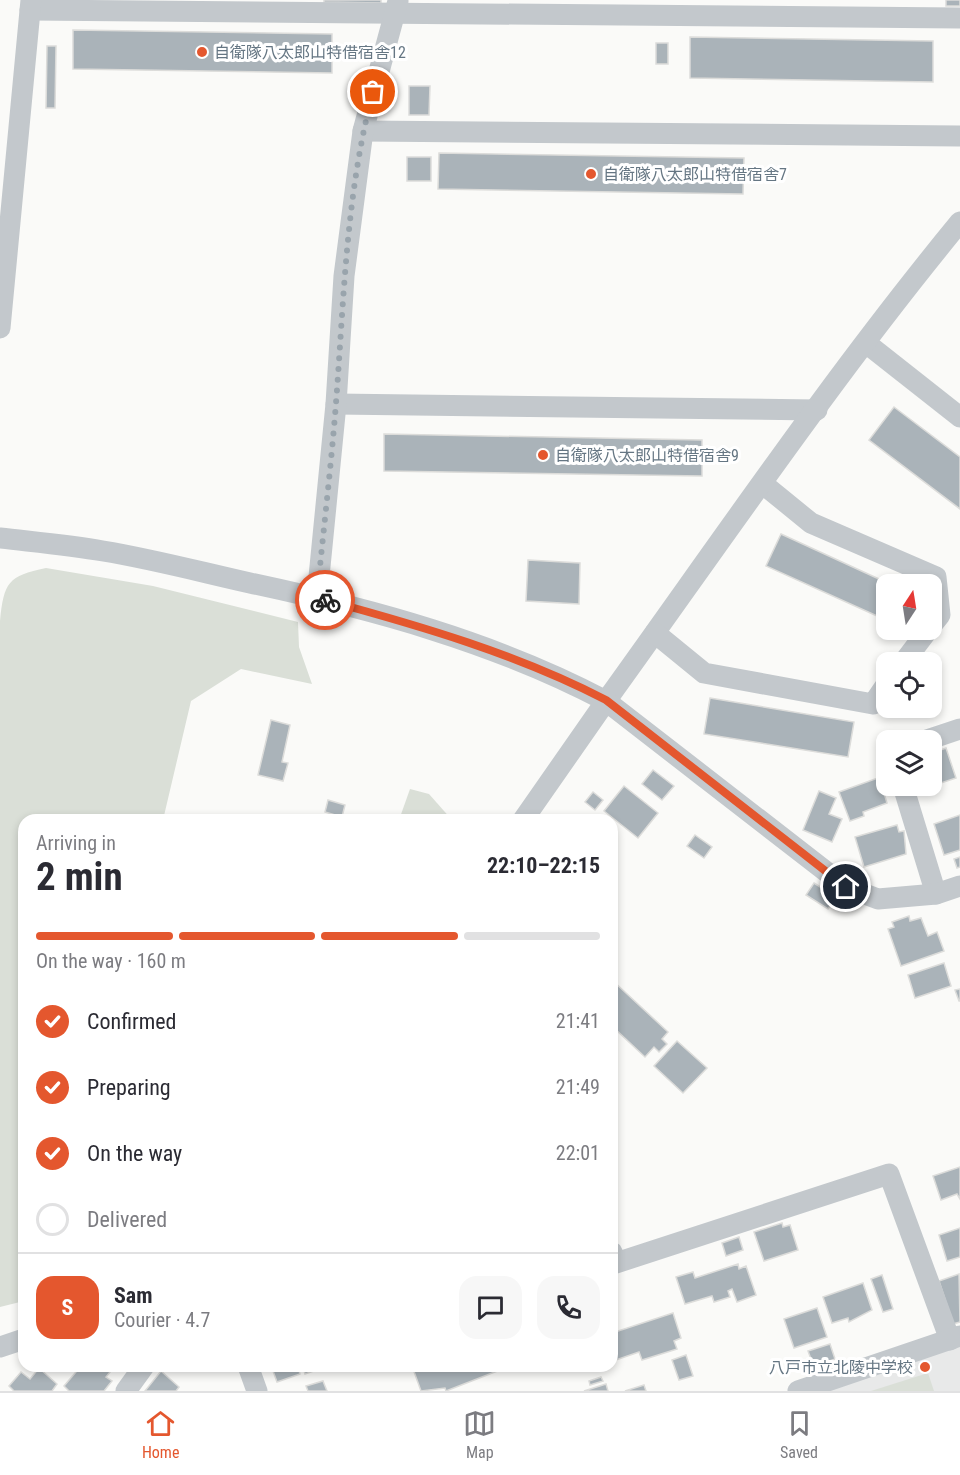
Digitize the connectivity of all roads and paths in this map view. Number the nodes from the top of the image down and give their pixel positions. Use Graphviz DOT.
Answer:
graph roads {
  1 [pos="31,5"];
  2 [pos="396,7"];
  3 [pos="960,18"];
  4 [pos="363,131"];
  5 [pos="960,136"];
  6 [pos="960,222"];
  7 [pos="0,328"];
  8 [pos="866,343"];
  9 [pos="336,404"];
  10 [pos="817,410"];
  11 [pos="960,417"];
  12 [pos="763,484"];
  13 [pos="0,538"];
  14 [pos="929,574"];
  15 [pos="317,597"];
  16 [pos="655,633"];
  17 [pos="920,640"];
  18 [pos="911,652"];
  19 [pos="606,700"];
  20 [pos="876,700"];
  21 [pos="960,729"];
  22 [pos="942,735"];
  23 [pos="906,796"];
  24 [pos="527,814"];
  25 [pos="960,886"];
  26 [pos="936,894"];
  27 [pos="618,1262"];
  28 [pos="955,1338"];
  29 [pos="18,1341"];
  30 [pos="0,1347"];
  31 [pos="140,1372"];
  32 [pos="250,1372"];
  33 [pos="126,1391"];
  34 [pos="257,1391"];
  35 [pos="798,1391"];
  1 -- 2 [label="street"];
  1 -- 7 [label="street"];
  2 -- 3 [label="street"];
  2 -- 4 [label="street"];
  4 -- 5 [label="street"];
  4 -- 9 [label="street"];
  6 -- 8 [label="street"];
  8 -- 10 [label="street"];
  8 -- 11 [label="street"];
  9 -- 10 [label="street"];
  9 -- 15 [label="street"];
  10 -- 12 [label="street"];
  12 -- 14 [label="street"];
  12 -- 16 [label="street"];
  13 -- 15 [label="street"];
  15 -- 19 [label="street"];
  16 -- 19 [label="street"];
  16 -- 20 [label="street"];
  17 -- 18 [label="street"];
  19 -- 24 [label="street"];
  19 -- 26 [label="street"];
  21 -- 22 [label="street"];
  23 -- 26 [label="street"];
  25 -- 26 [label="street"];
  27 -- 28 [label="street"];
  28 -- 35 [label="street"];
  29 -- 30 [label="street"];
  31 -- 33 [label="street"];
  32 -- 34 [label="street"];
}
